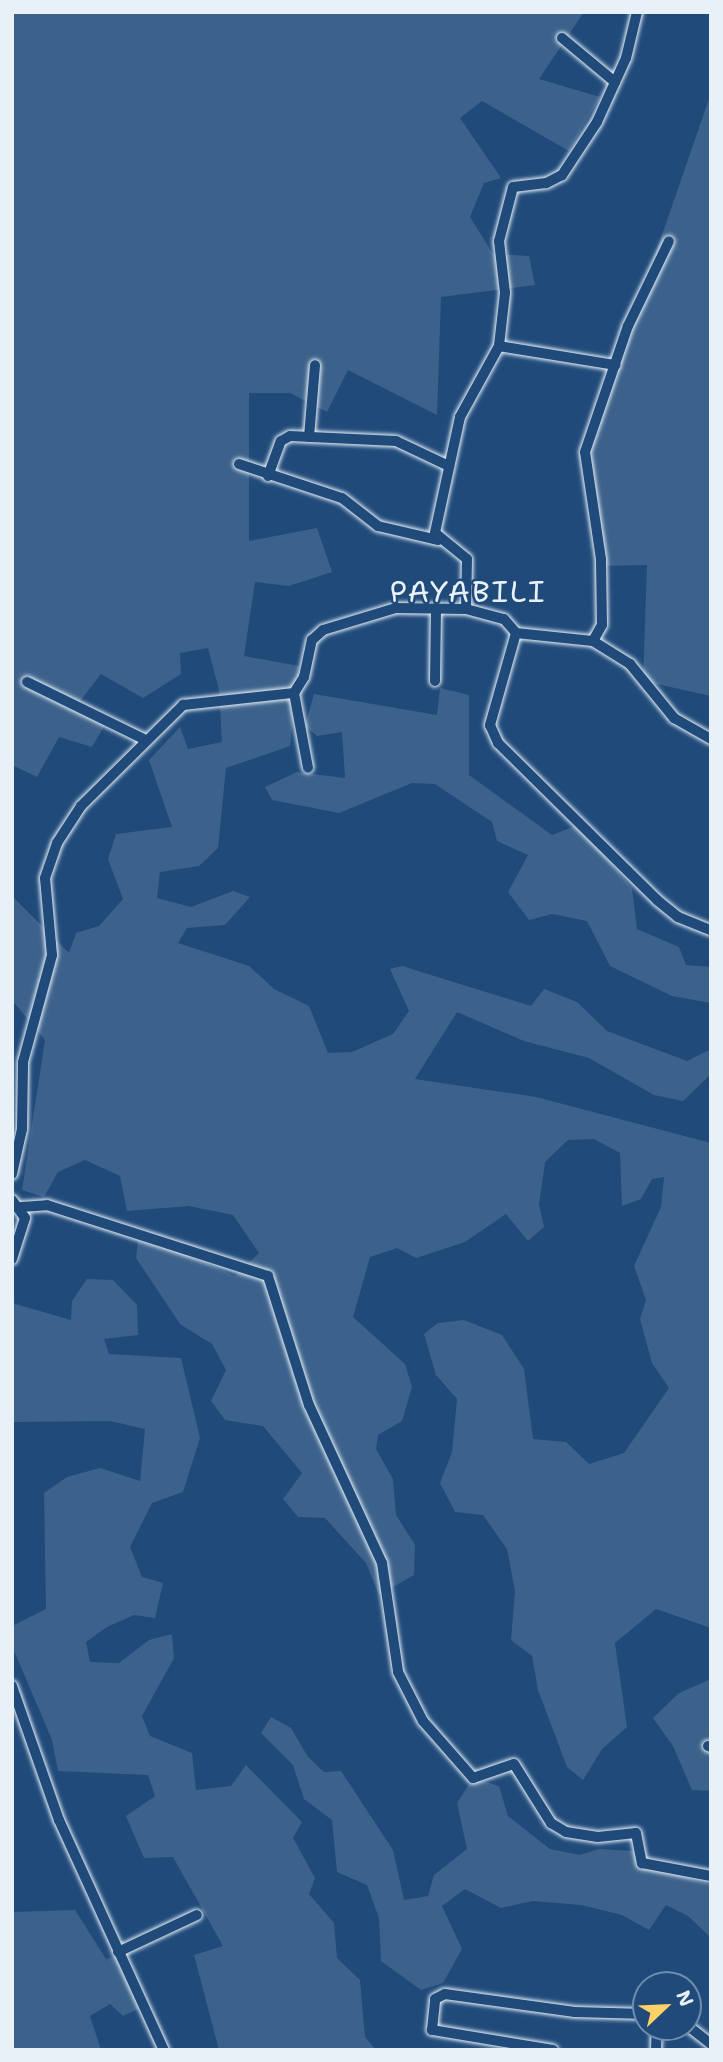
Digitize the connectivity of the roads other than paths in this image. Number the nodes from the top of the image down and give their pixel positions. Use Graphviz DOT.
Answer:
graph roads {
  1 [pos="637,12"];
  2 [pos="562,38"];
  3 [pos="615,82"];
  4 [pos="669,241"];
  5 [pos="499,346"];
  6 [pos="315,365"];
  7 [pos="615,365"];
  8 [pos="309,437"];
  9 [pos="239,464"];
  10 [pos="449,466"];
  11 [pos="268,477"];
  12 [pos="438,540"];
  13 [pos="436,608"];
  14 [pos="466,609"];
  15 [pos="516,633"];
  16 [pos="593,640"];
  17 [pos="435,681"];
  18 [pos="27,682"];
  19 [pos="294,693"];
  20 [pos="144,739"];
  21 [pos="711,739"];
  22 [pos="308,768"];
  23 [pos="711,930"];
  24 [pos="12,1174"];
  25 [pos="17,1203"];
  26 [pos="12,1259"];
  27 [pos="12,1686"];
  28 [pos="711,1876"];
  29 [pos="197,1915"];
  30 [pos="118,1952"];
  31 [pos="632,2014"];
  32 [pos="164,2050"];
  33 [pos="553,2050"];
  1 -- 3 [label="street"];
  2 -- 3 [label="street"];
  3 -- 5 [label="street"];
  4 -- 7 [label="street"];
  5 -- 7 [label="street"];
  5 -- 10 [label="street"];
  6 -- 8 [label="street"];
  7 -- 16 [label="street"];
  8 -- 10 [label="street"];
  8 -- 11 [label="street"];
  9 -- 11 [label="street"];
  10 -- 12 [label="street"];
  11 -- 12 [label="street"];
  12 -- 14 [label="street"];
  13 -- 14 [label="street"];
  13 -- 17 [label="street"];
  13 -- 19 [label="street"];
  14 -- 15 [label="street"];
  15 -- 16 [label="street"];
  15 -- 23 [label="street"];
  16 -- 21 [label="street"];
  18 -- 20 [label="street"];
  19 -- 20 [label="street"];
  19 -- 22 [label="street"];
  20 -- 24 [label="street"];
  25 -- 26 [label="street"];
  25 -- 28 [label="street"];
  27 -- 30 [label="street"];
  29 -- 30 [label="street"];
  30 -- 32 [label="street"];
  31 -- 33 [label="street"];
}
